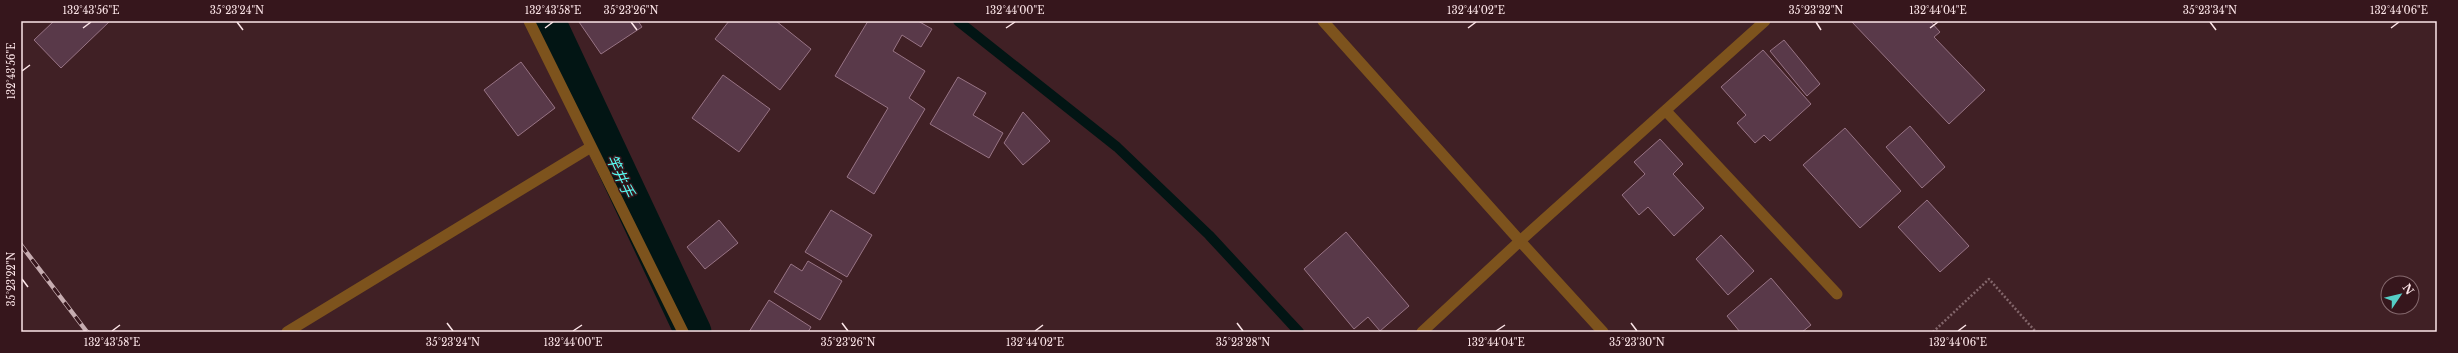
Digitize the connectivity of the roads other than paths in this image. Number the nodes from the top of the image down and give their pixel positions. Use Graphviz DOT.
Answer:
graph roads {
  1 [pos="528,21"];
  2 [pos="1323,21"];
  3 [pos="1765,21"];
  4 [pos="1666,111"];
  5 [pos="592,147"];
  6 [pos="1520,242"];
  7 [pos="1837,294"];
  8 [pos="287,332"];
  9 [pos="683,332"];
  10 [pos="1422,332"];
  11 [pos="1603,332"];
  1 -- 5 [label="street"];
  2 -- 6 [label="street"];
  3 -- 4 [label="street"];
  4 -- 6 [label="street"];
  4 -- 7 [label="street"];
  5 -- 8 [label="street"];
  5 -- 9 [label="street"];
  6 -- 10 [label="street"];
  6 -- 11 [label="street"];
}
